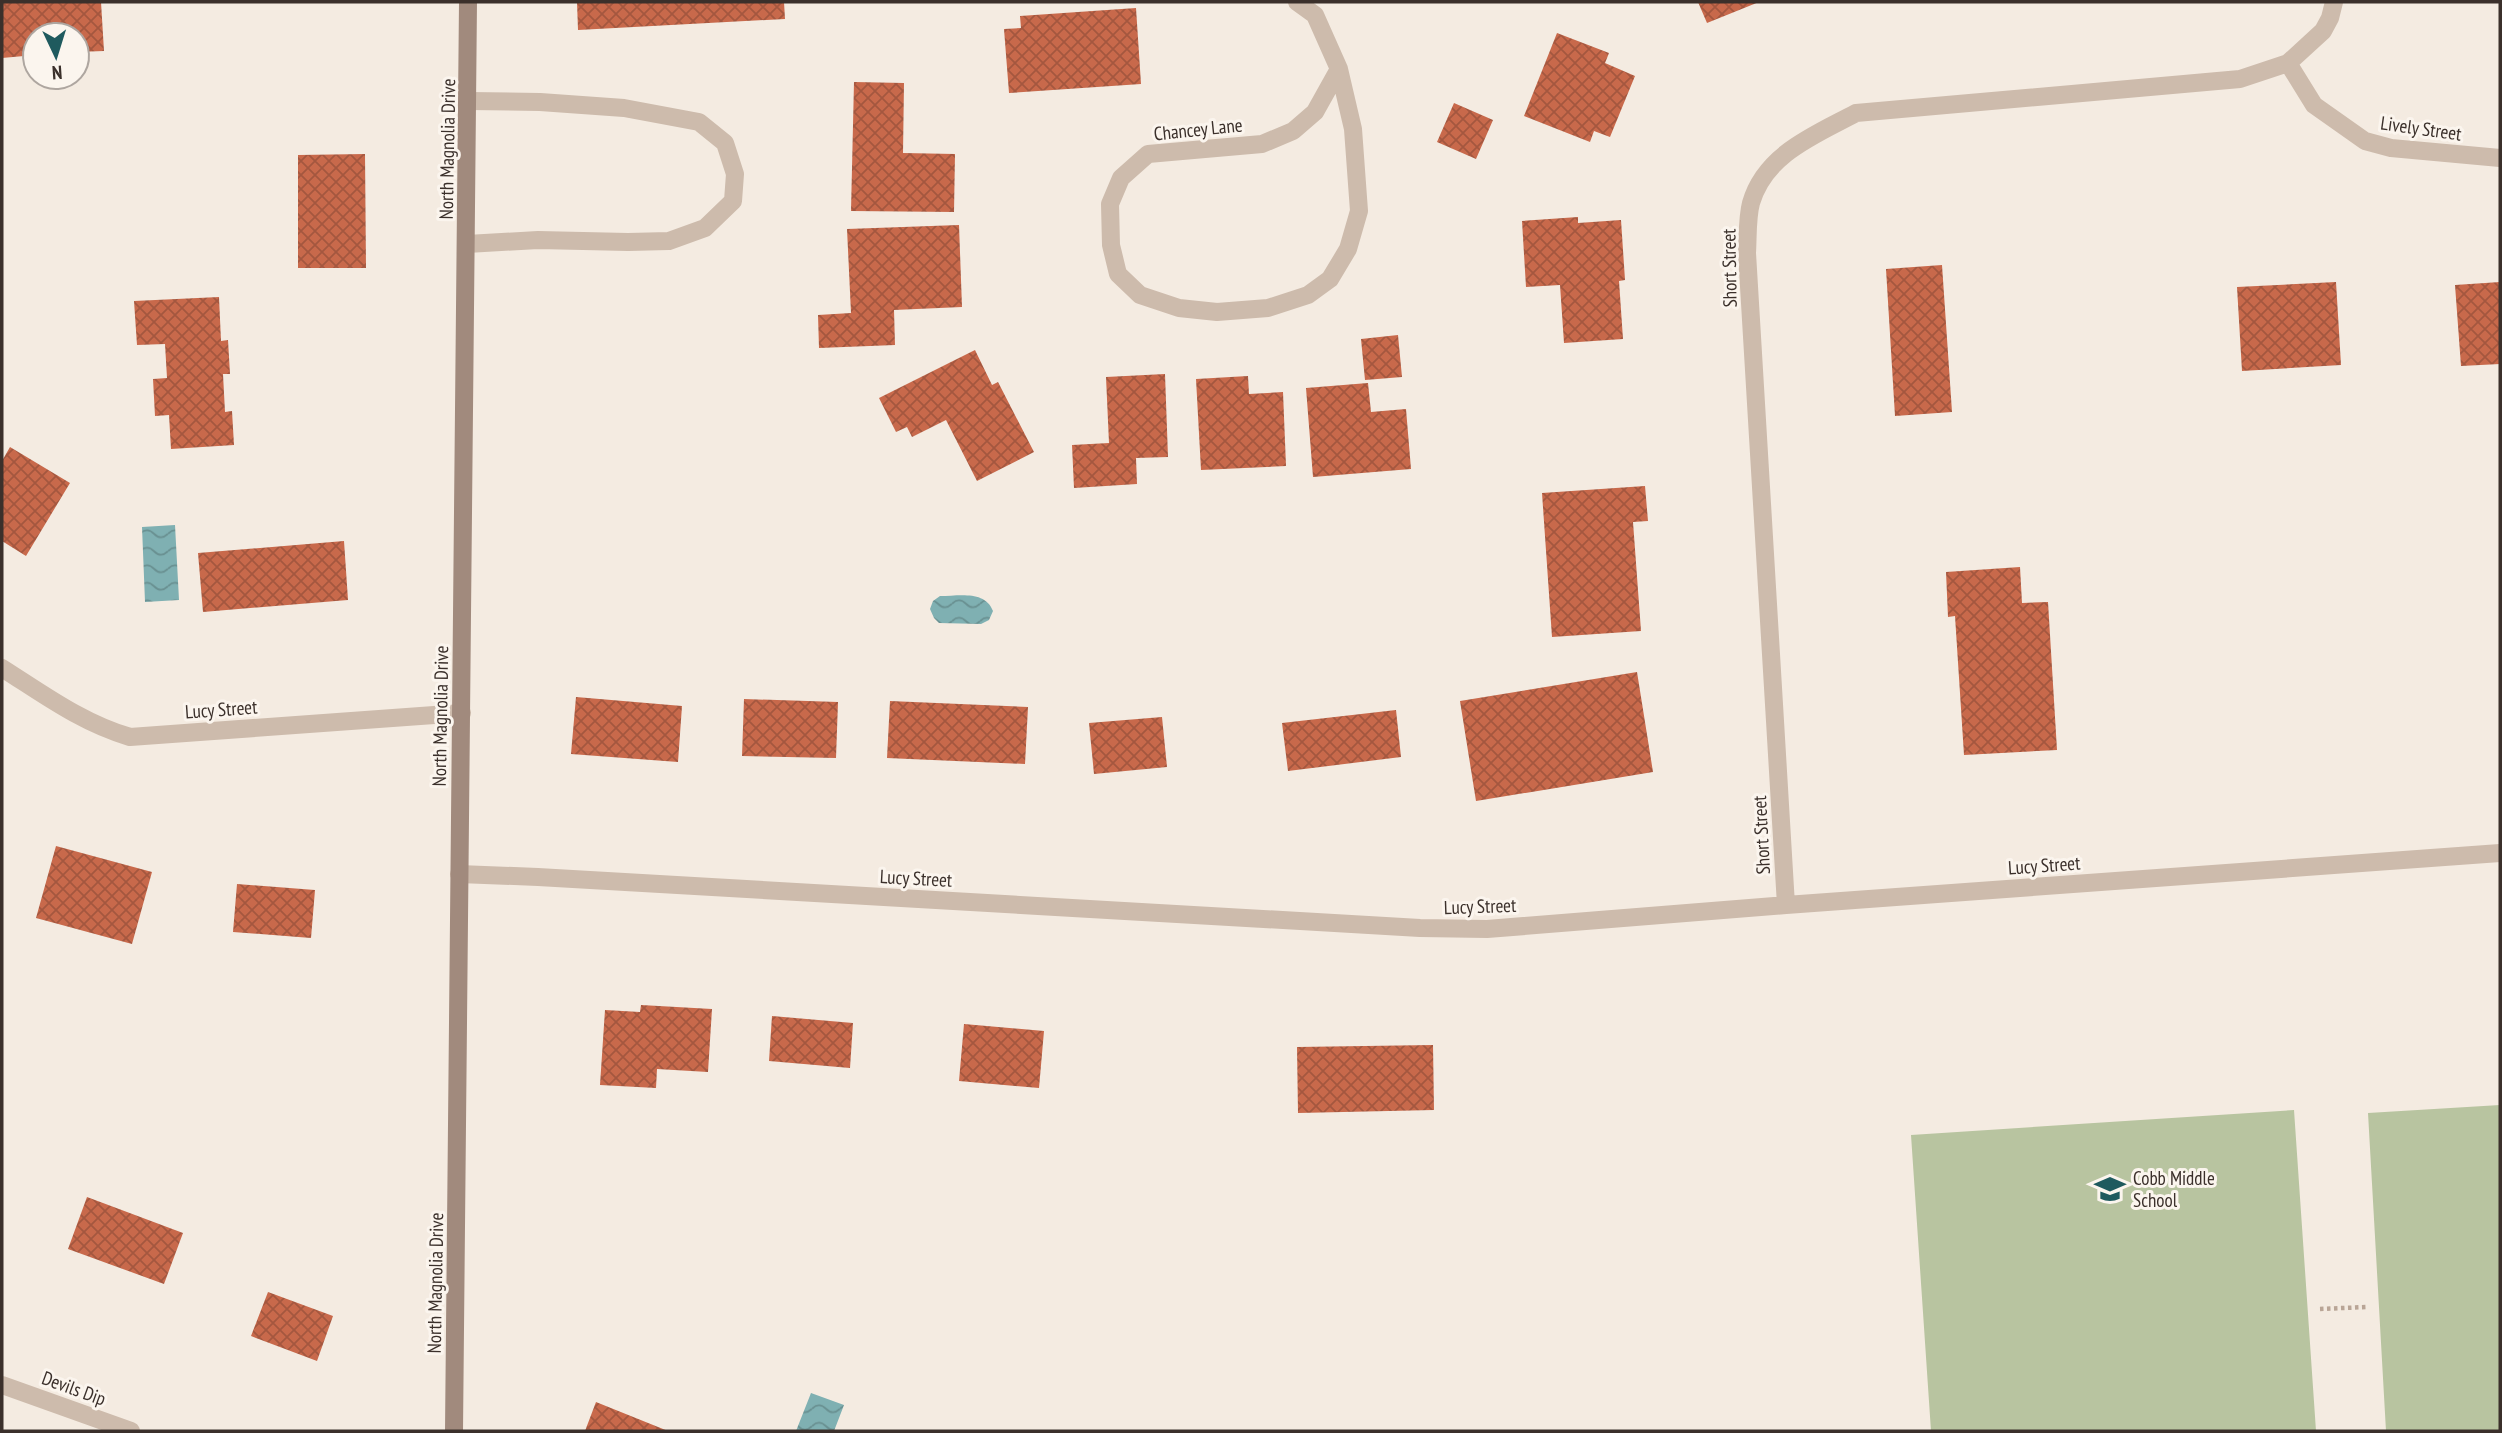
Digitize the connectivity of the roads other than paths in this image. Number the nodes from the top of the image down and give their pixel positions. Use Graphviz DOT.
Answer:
graph roads {
  1 [pos="468,2"];
  2 [pos="1297,2"];
  3 [pos="2334,2"];
  4 [pos="2288,63"];
  5 [pos="1339,69"];
  6 [pos="469,101"];
  7 [pos="2500,158"];
  8 [pos="467,244"];
  9 [pos="2,668"];
  10 [pos="462,713"];
  11 [pos="2500,853"];
  12 [pos="459,874"];
  13 [pos="1786,905"];
  14 [pos="2,1385"];
  15 [pos="131,1431"];
  16 [pos="454,1431"];
  1 -- 6 [label="main road, North Magnolia Drive"];
  2 -- 5 [label="street, Chancey Lane"];
  3 -- 4 [label="street, Short Street"];
  4 -- 7 [label="street, Lively Street"];
  4 -- 13 [label="street, Short Street"];
  5 -- 5 [label="street, Chancey Lane"];
  6 -- 8 [label="main road, North Magnolia Drive"];
  6 -- 8 [label="street"];
  8 -- 10 [label="main road, North Magnolia Drive"];
  9 -- 10 [label="street, Lucy Street"];
  10 -- 12 [label="main road, North Magnolia Drive"];
  11 -- 13 [label="street, Lucy Street"];
  12 -- 13 [label="street, Lucy Street"];
  12 -- 16 [label="main road, North Magnolia Drive"];
  14 -- 15 [label="street, Devils Dip"];
}
